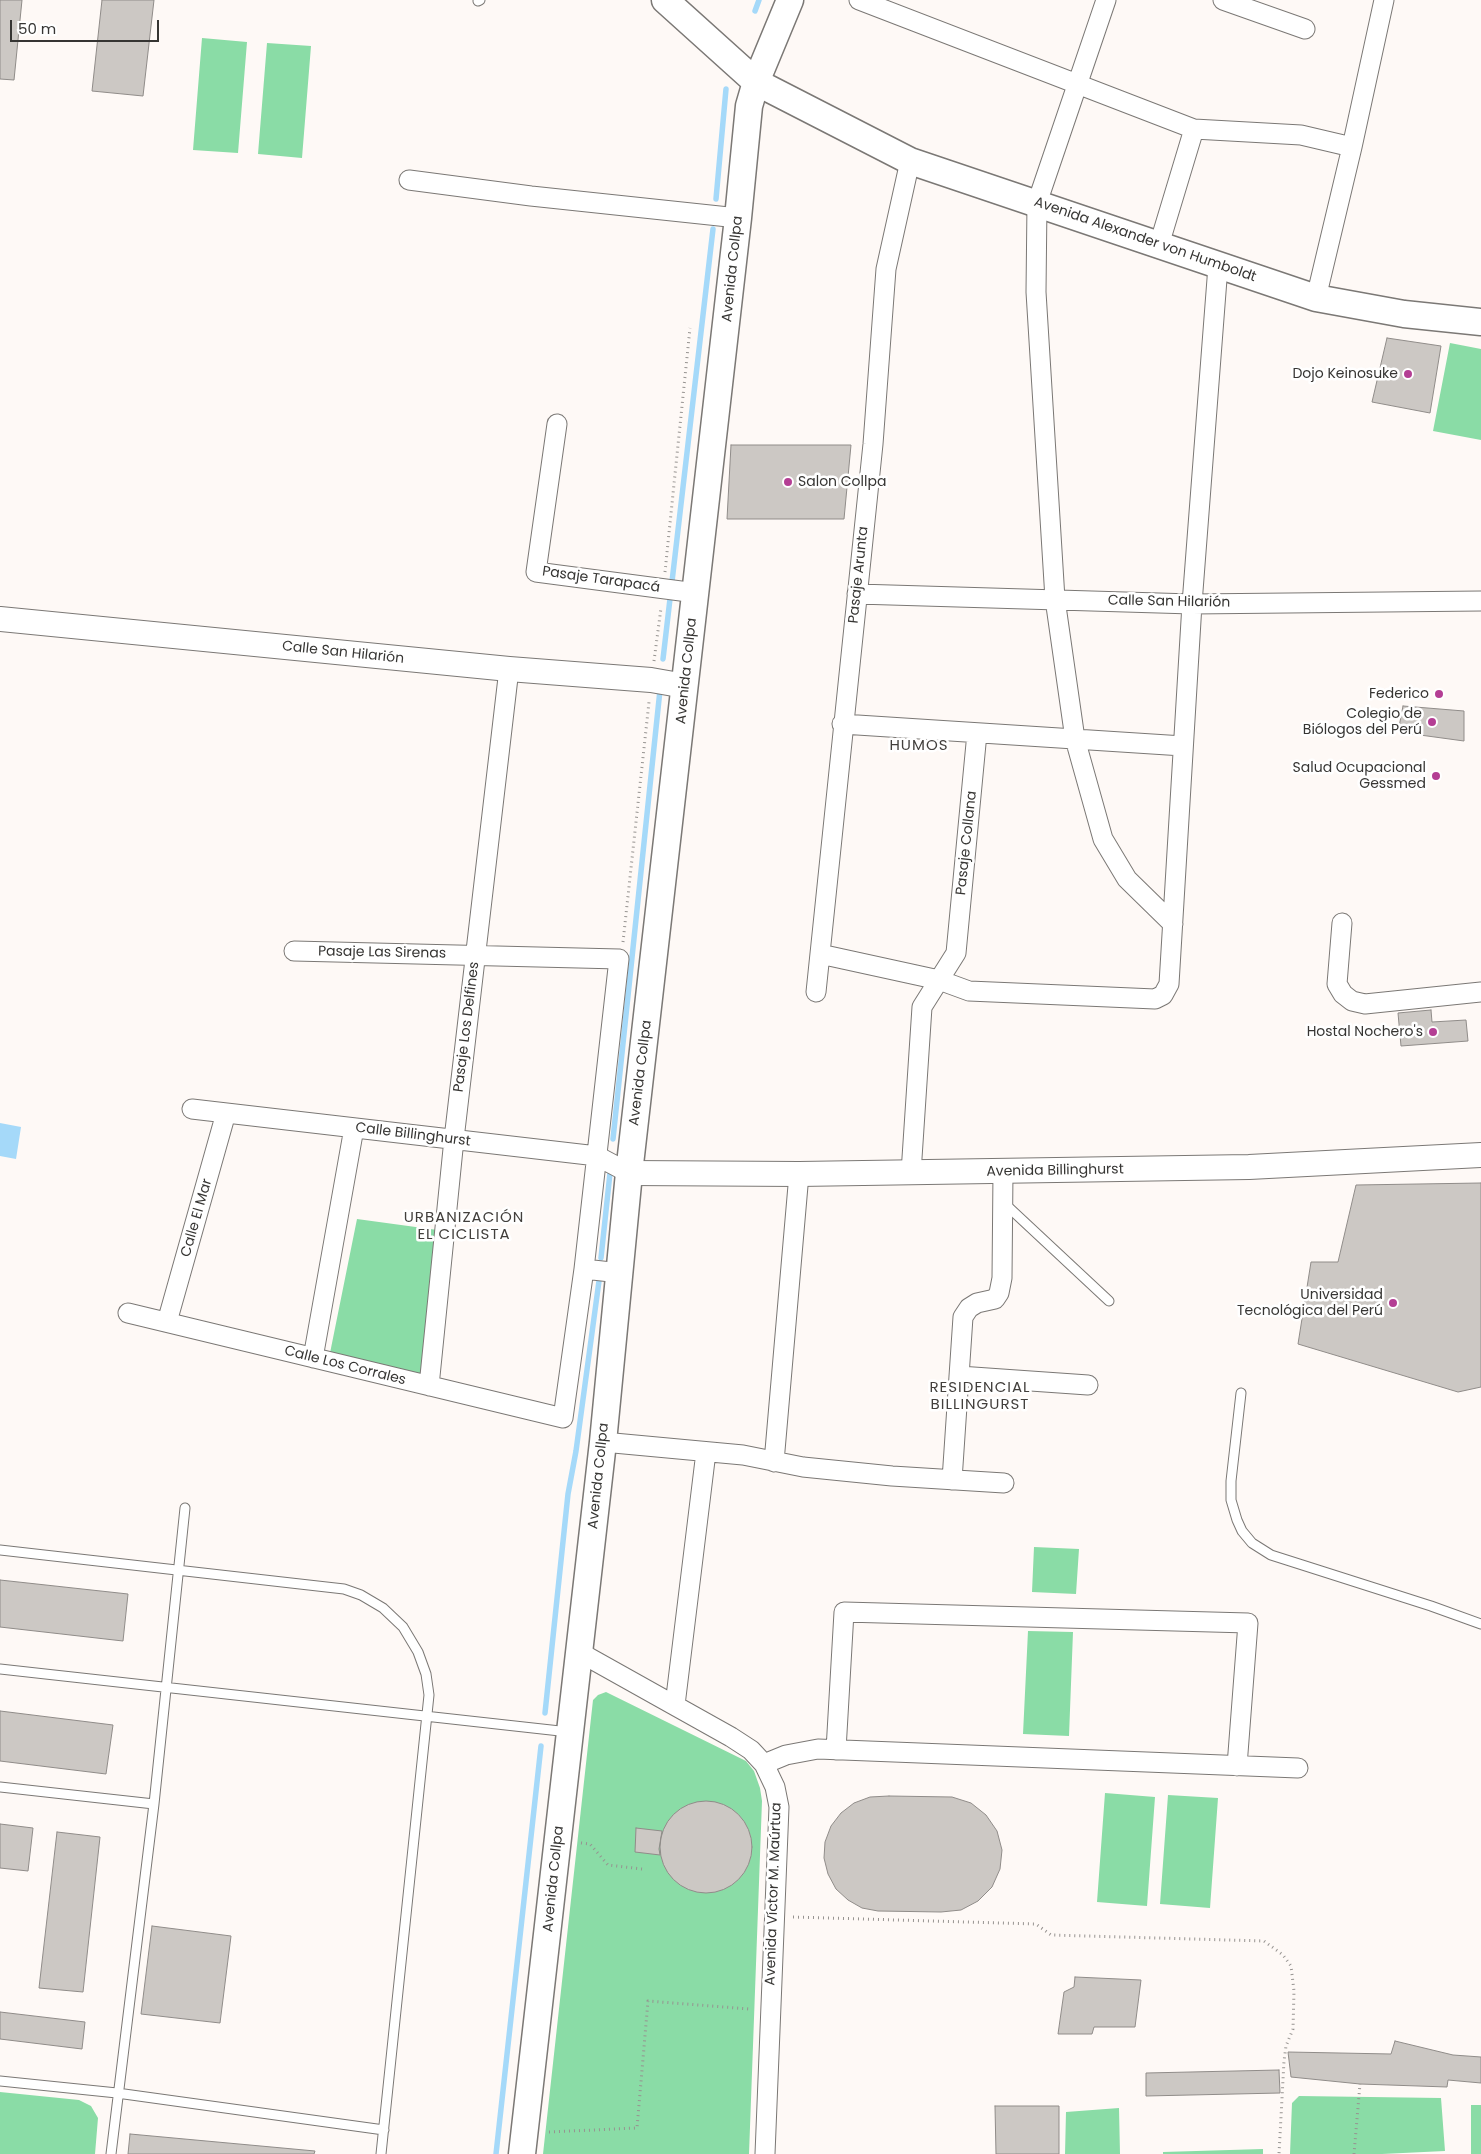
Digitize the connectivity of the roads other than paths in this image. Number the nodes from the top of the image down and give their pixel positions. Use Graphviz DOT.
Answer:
graph roads {
  1 [pos="666,0"];
  2 [pos="690,0"];
  3 [pos="790,0"];
  4 [pos="859,0"];
  5 [pos="1106,0"];
  6 [pos="1223,0"];
  7 [pos="1384,0"];
  8 [pos="1305,29"];
  9 [pos="759,75"];
  10 [pos="1078,84"];
  11 [pos="1194,129"];
  12 [pos="1352,147"];
  13 [pos="910,161"];
  14 [pos="409,180"];
  15 [pos="1037,203"];
  16 [pos="738,218"];
  17 [pos="1159,245"];
  18 [pos="1218,266"];
  19 [pos="1316,298"];
  20 [pos="1481,322"];
  21 [pos="557,424"];
  22 [pos="696,592"];
  23 [pos="857,594"];
  24 [pos="1055,600"];
  25 [pos="1481,601"];
  26 [pos="1192,604"];
  27 [pos="0,619"];
  28 [pos="508,669"];
  29 [pos="685,686"];
  30 [pos="842,724"];
  31 [pos="978,733"];
  32 [pos="1075,739"];
  33 [pos="1183,746"];
  34 [pos="1173,924"];
  35 [pos="1342,924"];
  36 [pos="294,951"];
  37 [pos="820,954"];
  38 [pos="475,955"];
  39 [pos="939,980"];
  40 [pos="816,992"];
  41 [pos="1481,992"];
  42 [pos="192,1109"];
  43 [pos="226,1113"];
  44 [pos="354,1128"];
  45 [pos="454,1139"];
  46 [pos="1481,1155"];
  47 [pos="597,1156"];
  48 [pos="1003,1172"];
  49 [pos="630,1173"];
  50 [pos="911,1173"];
  51 [pos="799,1174"];
  52 [pos="1002,1201"];
  53 [pos="584,1269"];
  54 [pos="620,1273"];
  55 [pos="1109,1301"];
  56 [pos="128,1313"];
  57 [pos="167,1322"];
  58 [pos="313,1358"];
  59 [pos="959,1376"];
  60 [pos="1088,1385"];
  61 [pos="429,1386"];
  62 [pos="1241,1393"];
  63 [pos="603,1442"];
  64 [pos="706,1452"];
  65 [pos="774,1462"];
  66 [pos="952,1480"];
  67 [pos="1004,1483"];
  68 [pos="185,1508"];
  69 [pos="0,1550"];
  70 [pos="178,1570"];
  71 [pos="1481,1624"];
  72 [pos="579,1652"];
  73 [pos="0,1669"];
  74 [pos="166,1688"];
  75 [pos="675,1705"];
  76 [pos="426,1716"];
  77 [pos="570,1733"];
  78 [pos="836,1750"];
  79 [pos="764,1764"];
  80 [pos="1237,1766"];
  81 [pos="1298,1768"];
  82 [pos="0,1787"];
  83 [pos="154,1804"];
  84 [pos="0,2081"];
  85 [pos="118,2093"];
  86 [pos="384,2130"];
  87 [pos="111,2154"];
  88 [pos="381,2154"];
  89 [pos="522,2154"];
  90 [pos="765,2154"];
  1 -- 9 [label="main road, Avenida Alexander von Humboldt"];
  2 -- 9 [label="main road, Avenida Alexander von Humboldt"];
  3 -- 9 [label="main road, Avenida Collpa"];
  4 -- 10 [label="street"];
  5 -- 10 [label="street"];
  6 -- 8 [label="street"];
  7 -- 12 [label="street"];
  9 -- 13 [label="main road, Avenida Alexander von Humboldt"];
  9 -- 16 [label="main road, Avenida Collpa"];
  10 -- 11 [label="street"];
  10 -- 15 [label="street"];
  11 -- 12 [label="street"];
  11 -- 17 [label="street"];
  12 -- 19 [label="street"];
  13 -- 15 [label="main road, Avenida Alexander von Humboldt"];
  13 -- 23 [label="street, Pasaje Arunta"];
  14 -- 16 [label="street"];
  15 -- 17 [label="main road, Avenida Alexander von Humboldt"];
  15 -- 24 [label="street"];
  16 -- 22 [label="main road, Avenida Collpa"];
  17 -- 18 [label="main road, Avenida Alexander von Humboldt"];
  18 -- 19 [label="main road, Avenida Alexander von Humboldt"];
  18 -- 26 [label="street"];
  19 -- 20 [label="main road, Avenida Alexander von Humboldt"];
  21 -- 22 [label="street, Pasaje Tarapacá"];
  22 -- 29 [label="main road, Avenida Collpa"];
  23 -- 24 [label="street, Calle San Hilarión"];
  23 -- 30 [label="street, Pasaje Arunta"];
  24 -- 26 [label="street, Calle San Hilarión"];
  24 -- 32 [label="street"];
  25 -- 26 [label="street, Calle San Hilarión"];
  26 -- 33 [label="street"];
  27 -- 28 [label="street, Calle San Hilarión"];
  28 -- 29 [label="street, Calle San Hilarión"];
  28 -- 38 [label="street, Pasaje Los Delfines"];
  29 -- 49 [label="main road, Avenida Collpa"];
  30 -- 31 [label="street"];
  30 -- 37 [label="street, Pasaje Arunta"];
  31 -- 32 [label="street"];
  31 -- 39 [label="street, Pasaje Collana"];
  32 -- 33 [label="street"];
  32 -- 34 [label="street"];
  33 -- 34 [label="street"];
  34 -- 39 [label="street"];
  35 -- 41 [label="street"];
  36 -- 38 [label="street, Pasaje Las Sirenas"];
  37 -- 39 [label="street"];
  37 -- 40 [label="street, Pasaje Arunta"];
  38 -- 45 [label="street, Pasaje Los Delfines"];
  38 -- 47 [label="street, Pasaje Las Sirenas"];
  39 -- 50 [label="street"];
  42 -- 43 [label="street, Calle Billinghurst"];
  43 -- 44 [label="street, Calle Billinghurst"];
  43 -- 57 [label="street, Calle El Mar"];
  44 -- 45 [label="street, Calle Billinghurst"];
  44 -- 58 [label="street"];
  45 -- 47 [label="street, Calle Billinghurst"];
  45 -- 61 [label="street, Pasaje Los Delfines"];
  46 -- 48 [label="street, Avenida Billinghurst"];
  47 -- 49 [label="street, Calle Billinghurst"];
  47 -- 53 [label="street"];
  48 -- 50 [label="street, Avenida Billinghurst"];
  48 -- 52 [label="street"];
  49 -- 51 [label="street, Avenida Billinghurst"];
  49 -- 54 [label="main road, Avenida Collpa"];
  50 -- 51 [label="street, Avenida Billinghurst"];
  51 -- 65 [label="street"];
  52 -- 55 [label="lane"];
  52 -- 59 [label="street"];
  53 -- 54 [label="street"];
  53 -- 61 [label="street, Calle Los Corrales"];
  54 -- 63 [label="main road, Avenida Collpa"];
  56 -- 57 [label="street, Calle Los Corrales"];
  57 -- 58 [label="street, Calle Los Corrales"];
  58 -- 61 [label="street, Calle Los Corrales"];
  59 -- 60 [label="street"];
  59 -- 66 [label="street"];
  62 -- 71 [label="lane"];
  63 -- 64 [label="street"];
  63 -- 72 [label="main road, Avenida Collpa"];
  64 -- 65 [label="street"];
  64 -- 75 [label="street"];
  65 -- 66 [label="street"];
  66 -- 67 [label="street"];
  68 -- 70 [label="lane"];
  69 -- 70 [label="lane"];
  70 -- 74 [label="lane"];
  70 -- 76 [label="lane"];
  72 -- 75 [label="street, Avenida Víctor M. Maúrtua"];
  72 -- 77 [label="main road, Avenida Collpa"];
  73 -- 74 [label="lane"];
  74 -- 76 [label="lane"];
  74 -- 83 [label="lane"];
  75 -- 79 [label="street, Avenida Víctor M. Maúrtua"];
  76 -- 77 [label="lane"];
  76 -- 86 [label="lane"];
  77 -- 89 [label="main road, Avenida Collpa"];
  78 -- 79 [label="street"];
  78 -- 80 [label="street"];
  78 -- 80 [label="street"];
  79 -- 90 [label="street, Avenida Víctor M. Maúrtua"];
  80 -- 81 [label="street"];
  82 -- 83 [label="lane"];
  83 -- 85 [label="lane"];
  84 -- 85 [label="lane"];
  85 -- 86 [label="lane"];
  85 -- 87 [label="lane"];
  86 -- 88 [label="lane"];
}
